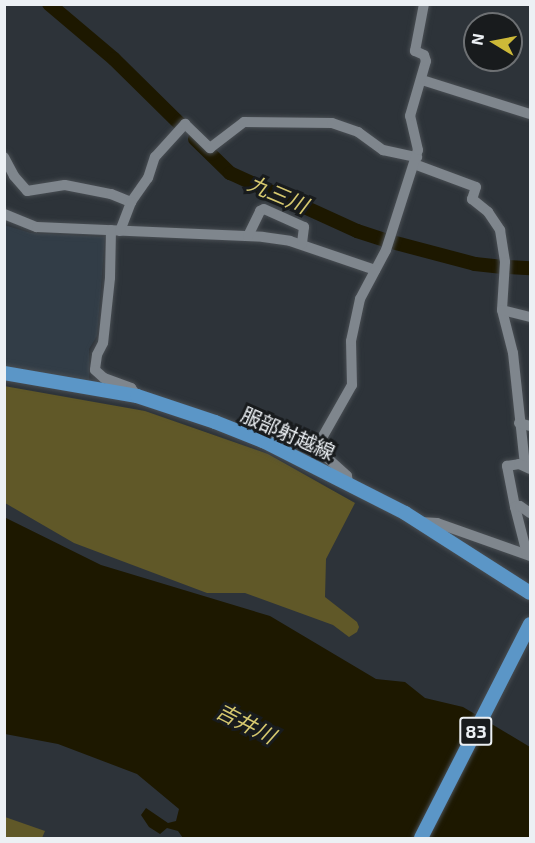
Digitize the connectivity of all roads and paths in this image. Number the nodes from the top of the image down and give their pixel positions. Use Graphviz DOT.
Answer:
graph roads {
  1 [pos="424,4"];
  2 [pos="422,80"];
  3 [pos="531,114"];
  4 [pos="4,158"];
  5 [pos="415,160"];
  6 [pos="131,202"];
  7 [pos="4,214"];
  8 [pos="116,231"];
  9 [pos="248,236"];
  10 [pos="302,244"];
  11 [pos="375,270"];
  12 [pos="502,310"];
  13 [pos="531,317"];
  14 [pos="4,373"];
  15 [pos="137,396"];
  16 [pos="519,423"];
  17 [pos="531,426"];
  18 [pos="263,441"];
  19 [pos="318,445"];
  20 [pos="528,467"];
  21 [pos="348,482"];
  22 [pos="516,507"];
  23 [pos="531,513"];
  24 [pos="419,522"];
  25 [pos="529,555"];
  26 [pos="531,593"];
  27 [pos="531,624"];
  28 [pos="421,838"];
  1 -- 2 [label="street"];
  2 -- 3 [label="street"];
  2 -- 5 [label="street"];
  4 -- 6 [label="street"];
  5 -- 6 [label="street"];
  5 -- 11 [label="street"];
  5 -- 12 [label="street"];
  6 -- 8 [label="street"];
  7 -- 8 [label="street"];
  8 -- 9 [label="street"];
  8 -- 15 [label="street"];
  9 -- 10 [label="street"];
  9 -- 10 [label="street"];
  10 -- 11 [label="street"];
  11 -- 19 [label="street"];
  12 -- 13 [label="street"];
  12 -- 16 [label="street"];
  14 -- 15 [label="main road, 服部射越線"];
  15 -- 18 [label="main road, 服部射越線"];
  16 -- 17 [label="street"];
  16 -- 20 [label="street"];
  18 -- 19 [label="street"];
  18 -- 21 [label="main road, 服部射越線"];
  19 -- 21 [label="street"];
  20 -- 22 [label="street"];
  21 -- 24 [label="main road, 服部射越線"];
  22 -- 23 [label="street"];
  22 -- 25 [label="street"];
  24 -- 25 [label="street"];
  24 -- 26 [label="main road, 服部射越線"];
  27 -- 28 [label="main road, 83"];
}
